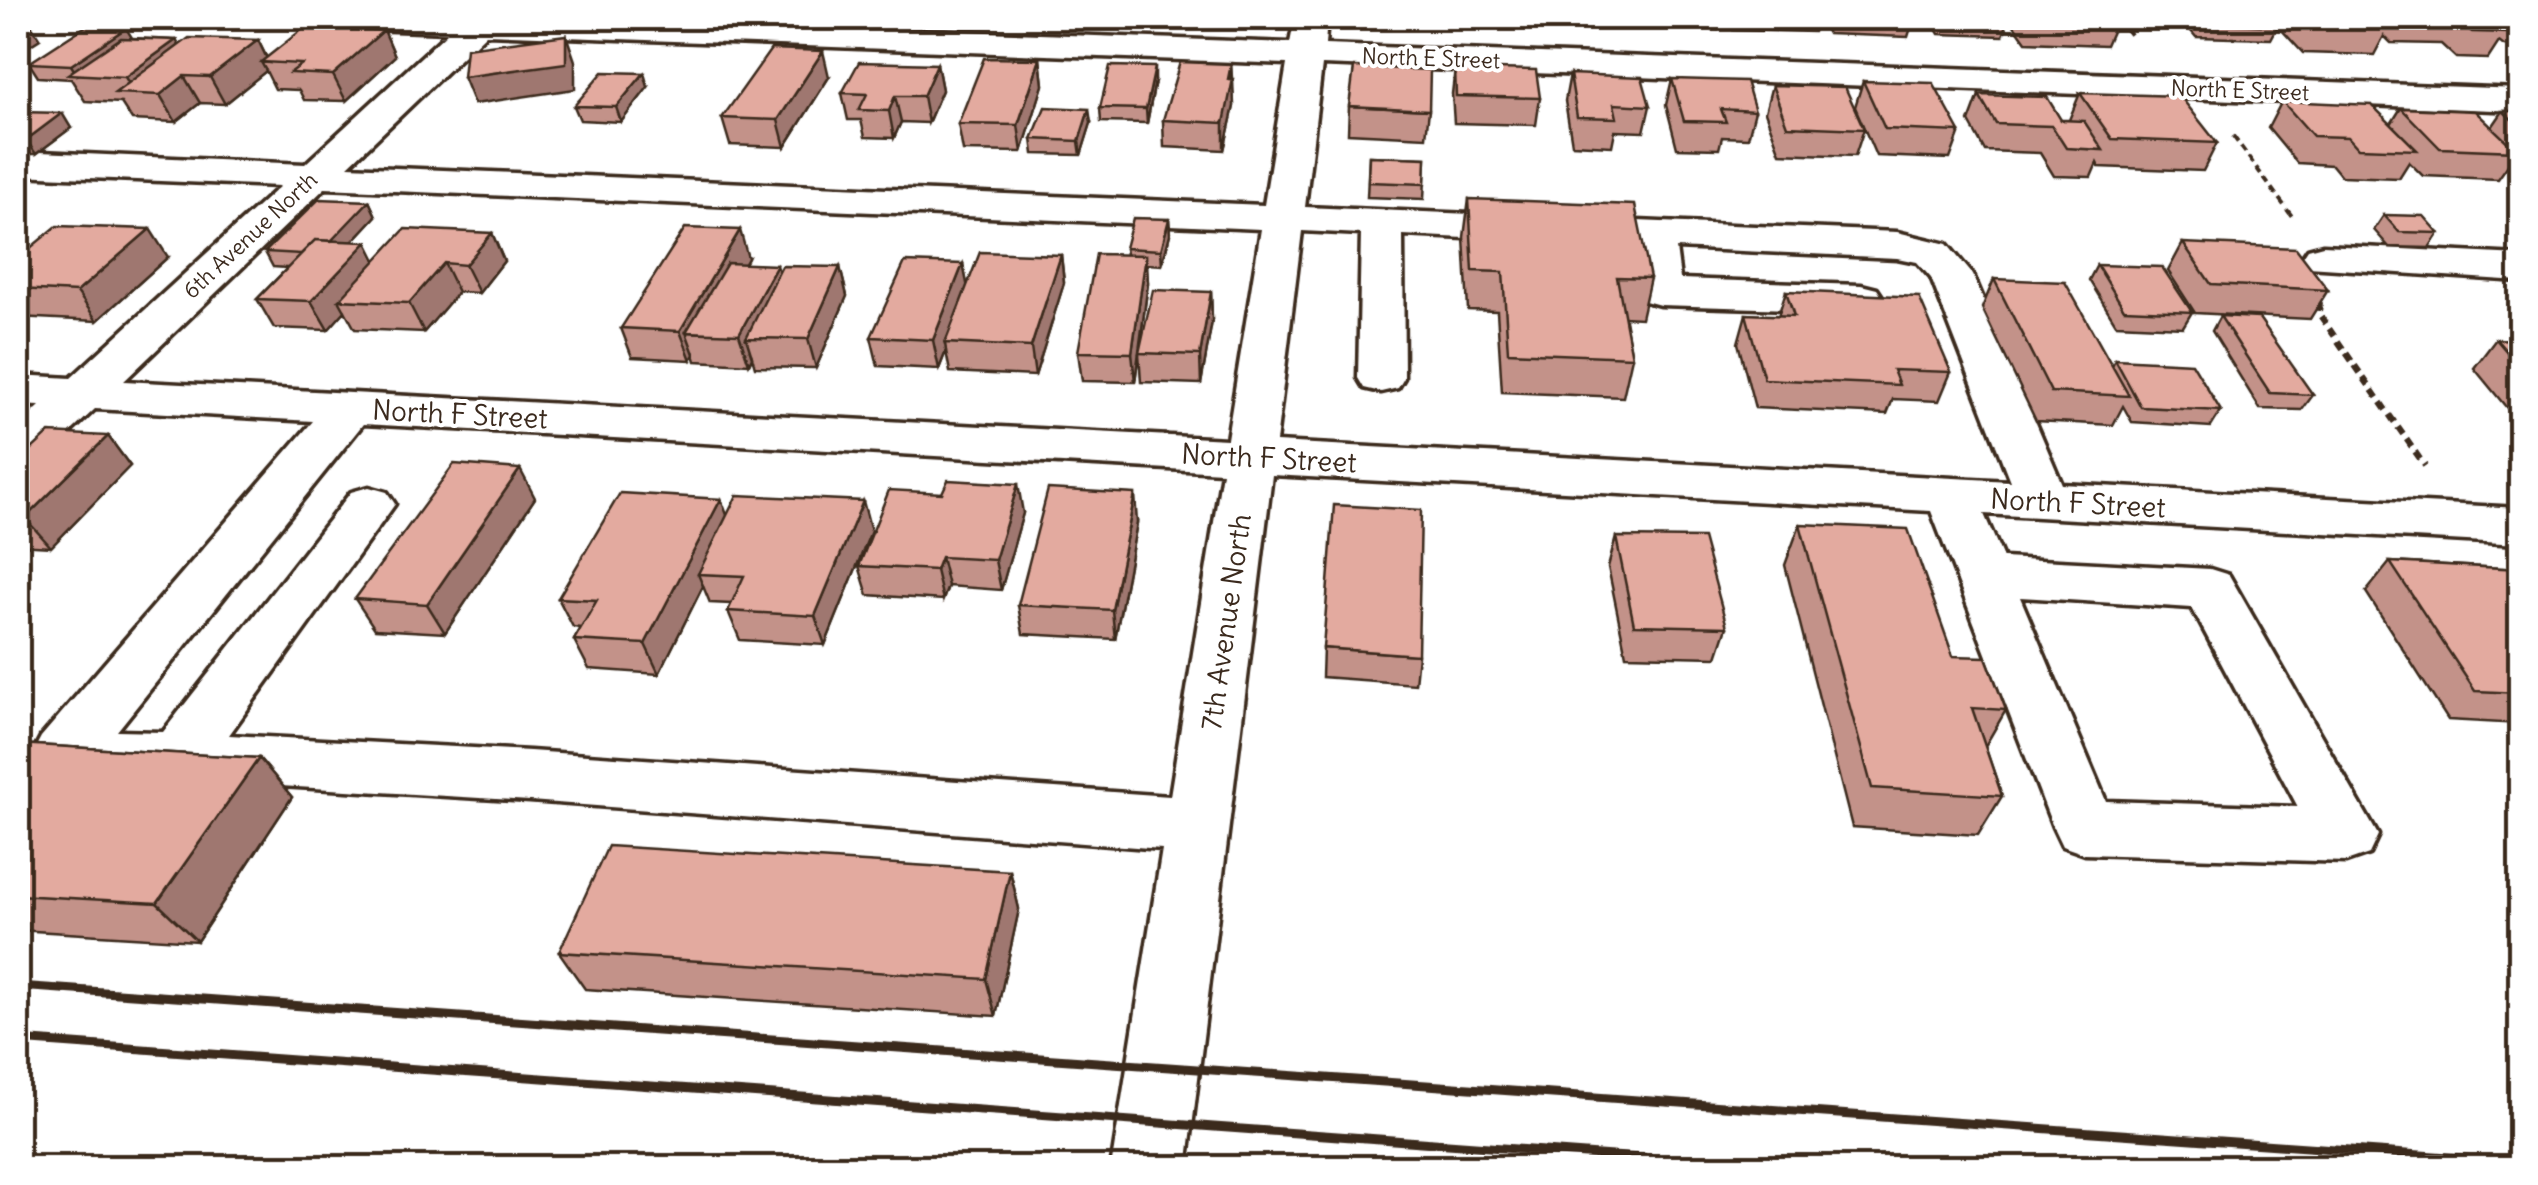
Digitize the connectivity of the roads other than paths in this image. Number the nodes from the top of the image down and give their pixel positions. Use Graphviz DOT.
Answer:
graph roads {
  1 [pos="341,18"];
  2 [pos="481,20"];
  3 [pos="1310,36"];
  4 [pos="2520,100"];
  5 [pos="18,162"];
  6 [pos="313,176"];
  7 [pos="1286,218"];
  8 [pos="1382,222"];
  9 [pos="1653,234"];
  10 [pos="2323,258"];
  11 [pos="2520,268"];
  12 [pos="1894,300"];
  13 [pos="1382,378"];
  14 [pos="18,390"];
  15 [pos="82,394"];
  16 [pos="350,408"];
  17 [pos="18,454"];
  18 [pos="1248,457"];
  19 [pos="1952,496"];
  20 [pos="2044,501"];
  21 [pos="369,504"];
  22 [pos="2520,526"];
  23 [pos="1984,576"];
  24 [pos="179,757"];
  25 [pos="40,763"];
  26 [pos="1198,825"];
  27 [pos="1150,1168"];
  1 -- 2 [label="street, North E Street"];
  2 -- 3 [label="street, North E Street"];
  2 -- 6 [label="street, 6th Avenue North"];
  3 -- 4 [label="street, North E Street"];
  3 -- 7 [label="street, 7th Avenue North"];
  5 -- 6 [label="street"];
  6 -- 7 [label="street"];
  6 -- 15 [label="street, 6th Avenue North"];
  7 -- 8 [label="street"];
  7 -- 18 [label="street, 7th Avenue North"];
  8 -- 9 [label="street"];
  8 -- 13 [label="street"];
  9 -- 12 [label="street"];
  9 -- 20 [label="street"];
  10 -- 11 [label="street"];
  14 -- 15 [label="street, North F Street"];
  15 -- 16 [label="street, North F Street"];
  15 -- 17 [label="street, 6th Avenue North"];
  16 -- 18 [label="street, North F Street"];
  16 -- 25 [label="street"];
  18 -- 19 [label="street, North F Street"];
  18 -- 26 [label="street, 7th Avenue North"];
  19 -- 20 [label="street, North F Street"];
  19 -- 23 [label="street"];
  20 -- 22 [label="street, North F Street"];
  21 -- 24 [label="street"];
  23 -- 23 [label="street"];
  24 -- 25 [label="street"];
  24 -- 26 [label="street"];
  26 -- 27 [label="street, 7th Avenue North"];
}
